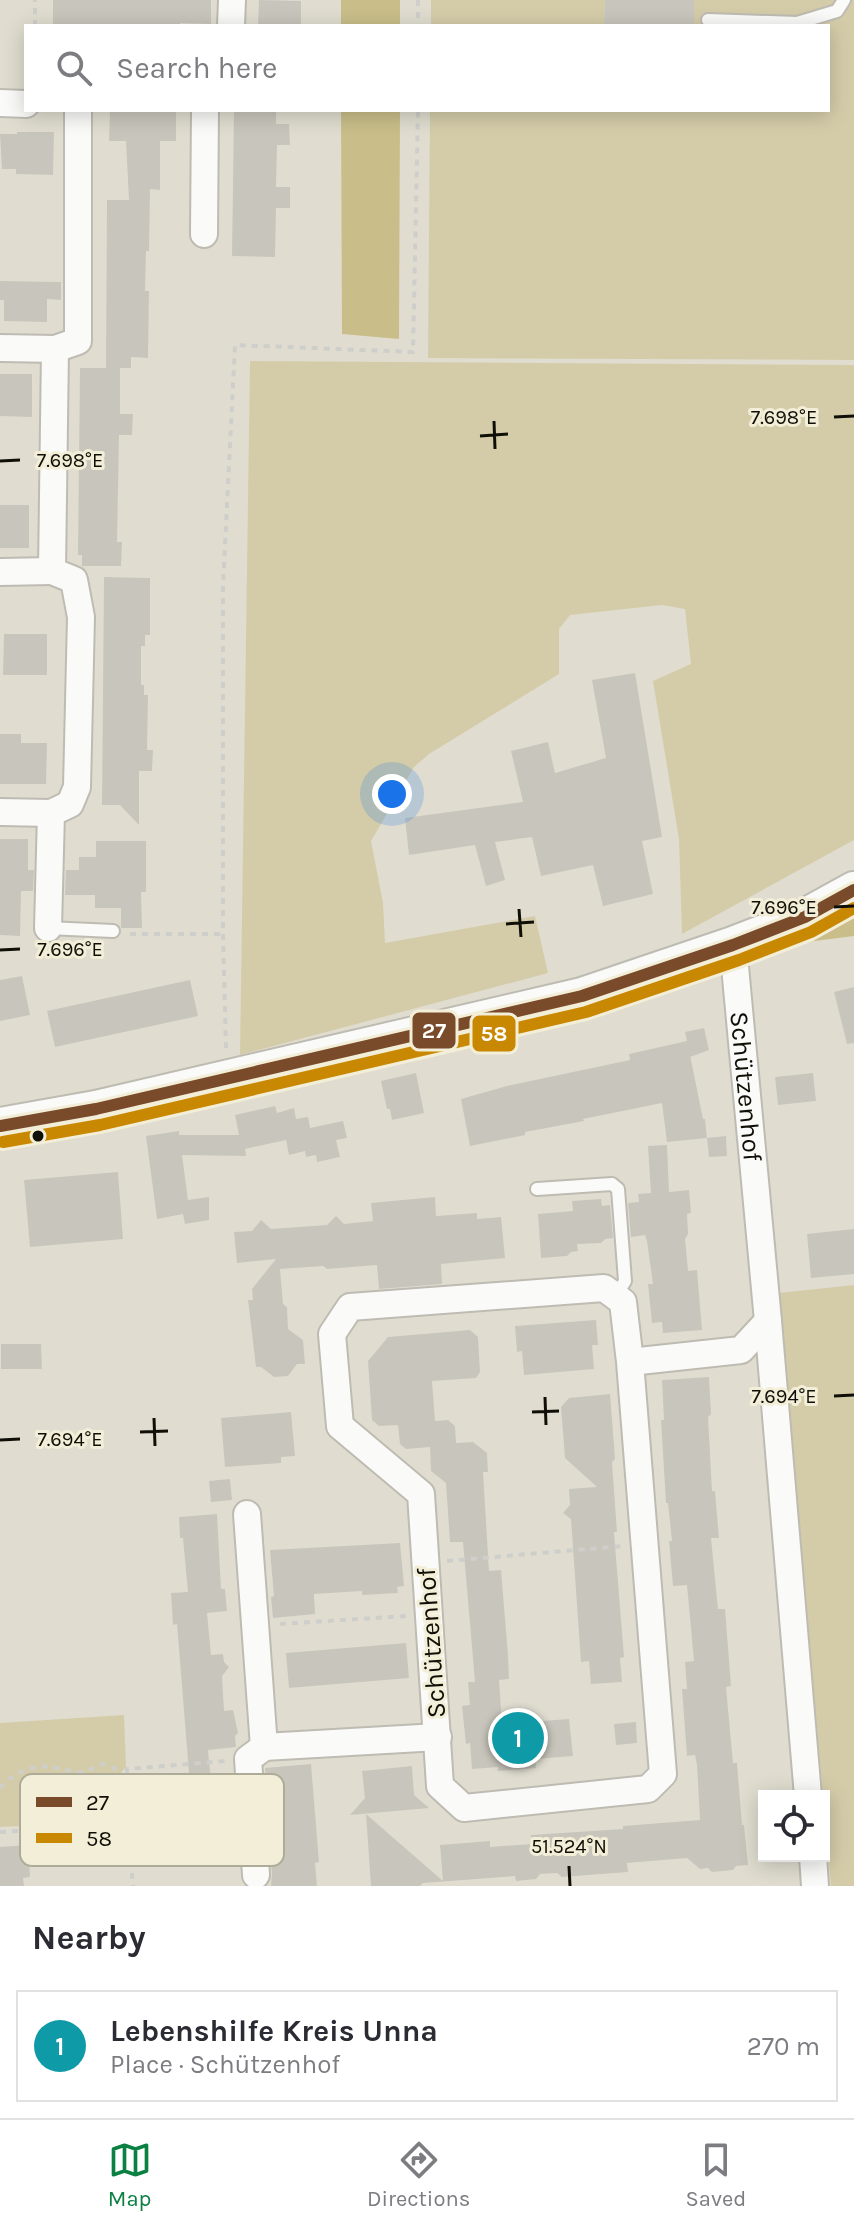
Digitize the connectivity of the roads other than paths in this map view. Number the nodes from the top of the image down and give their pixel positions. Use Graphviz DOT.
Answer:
graph roads {
  1 [pos="232,0"];
  2 [pos="844,0"];
  3 [pos="708,20"];
  4 [pos="231,24"];
  5 [pos="0,103"];
  6 [pos="24,104"];
  7 [pos="78,112"];
  8 [pos="205,112"];
  9 [pos="204,234"];
  10 [pos="0,348"];
  11 [pos="55,349"];
  12 [pos="52,571"];
  13 [pos="0,572"];
  14 [pos="0,812"];
  15 [pos="51,813"];
  16 [pos="854,890"];
  17 [pos="48,928"];
  18 [pos="113,931"];
  19 [pos="733,945"];
  20 [pos="0,1126"];
  21 [pos="537,1189"];
  22 [pos="616,1296"];
  23 [pos="768,1321"];
  24 [pos="630,1362"];
  25 [pos="247,1514"];
  26 [pos="438,1737"];
  27 [pos="256,1753"];
  28 [pos="256,1774"];
  29 [pos="807,1790"];
  30 [pos="813,1862"];
  31 [pos="256,1866"];
  32 [pos="256,1875"];
  33 [pos="815,1886"];
  1 -- 4 [label="street"];
  2 -- 3 [label="lane"];
  5 -- 6 [label="street"];
  7 -- 11 [label="street"];
  8 -- 9 [label="street"];
  10 -- 11 [label="street"];
  11 -- 12 [label="street"];
  12 -- 13 [label="street"];
  12 -- 15 [label="street"];
  14 -- 15 [label="street"];
  15 -- 17 [label="street"];
  16 -- 19 [label="main road"];
  17 -- 18 [label="lane"];
  19 -- 20 [label="main road"];
  19 -- 23 [label="street, Schützenhof"];
  21 -- 22 [label="lane"];
  22 -- 24 [label="street, Schützenhof"];
  22 -- 26 [label="street, Schützenhof"];
  23 -- 24 [label="street"];
  23 -- 29 [label="street, Schützenhof"];
  24 -- 26 [label="street, Schützenhof"];
  25 -- 27 [label="street"];
  26 -- 27 [label="street, Schützenhof"];
  27 -- 28 [label="street"];
  30 -- 33 [label="street"];
  31 -- 32 [label="street"];
}
